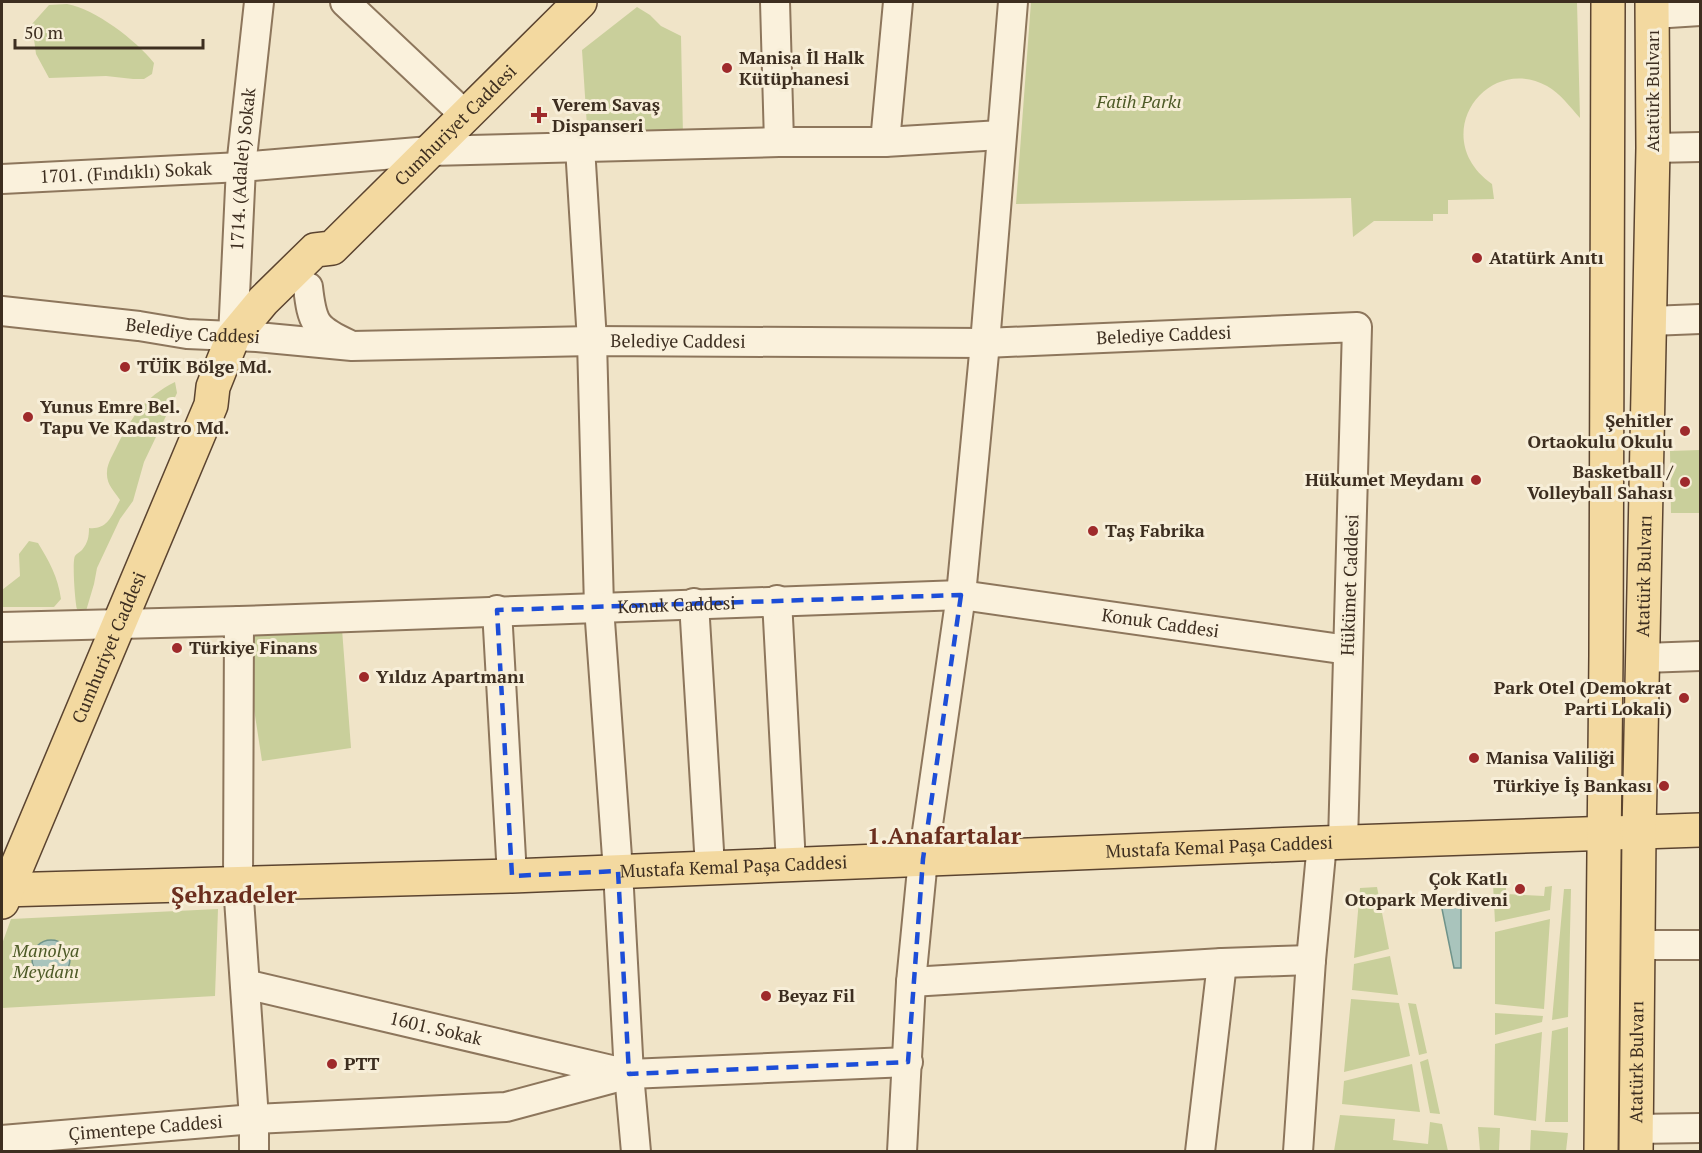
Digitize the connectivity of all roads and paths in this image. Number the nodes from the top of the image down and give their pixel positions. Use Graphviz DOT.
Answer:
graph roads {
  1 [pos="259,2"];
  2 [pos="580,2"];
  3 [pos="775,2"];
  4 [pos="898,2"];
  5 [pos="1013,2"];
  6 [pos="352,4"];
  7 [pos="1608,8"];
  8 [pos="1652,8"];
  9 [pos="1701,11"];
  10 [pos="466,116"];
  11 [pos="1001,135"];
  12 [pos="779,142"];
  13 [pos="885,142"];
  14 [pos="580,147"];
  15 [pos="1701,147"];
  16 [pos="1653,148"];
  17 [pos="430,151"];
  18 [pos="242,167"];
  19 [pos="2,179"];
  20 [pos="332,248"];
  21 [pos="308,287"];
  22 [pos="2,311"];
  23 [pos="1701,320"];
  24 [pos="1650,321"];
  25 [pos="1607,322"];
  26 [pos="1357,327"];
  27 [pos="245,337"];
  28 [pos="592,340"];
  29 [pos="985,343"];
  30 [pos="352,346"];
  31 [pos="961,595"];
  32 [pos="777,600"];
  33 [pos="694,603"];
  34 [pos="599,607"];
  35 [pos="497,610"];
  36 [pos="238,621"];
  37 [pos="119,624"];
  38 [pos="2,627"];
  39 [pos="1348,650"];
  40 [pos="1606,656"];
  41 [pos="1701,656"];
  42 [pos="1644,658"];
  43 [pos="1701,830"];
  44 [pos="1639,832"];
  45 [pos="1604,834"];
  46 [pos="1332,842"];
  47 [pos="923,859"];
  48 [pos="791,864"];
  49 [pos="710,867"];
  50 [pos="618,871"];
  51 [pos="512,876"];
  52 [pos="238,884"];
  53 [pos="4,894"];
  54 [pos="1639,945"];
  55 [pos="1701,945"];
  56 [pos="1311,960"];
  57 [pos="1222,963"];
  58 [pos="911,982"];
  59 [pos="245,984"];
  60 [pos="908,1062"];
  61 [pos="629,1074"];
  62 [pos="254,1119"];
  63 [pos="1701,1128"];
  64 [pos="2,1140"];
  65 [pos="1636,1140"];
  66 [pos="254,1152"];
  67 [pos="636,1152"];
  68 [pos="902,1152"];
  69 [pos="1200,1152"];
  70 [pos="1298,1152"];
  71 [pos="1601,1152"];
  1 -- 18 [label="street, 1714. (Adalet) Sokak"];
  2 -- 10 [label="main road, Cumhuriyet Caddesi"];
  3 -- 12 [label="street"];
  4 -- 13 [label="street"];
  5 -- 11 [label="street"];
  6 -- 10 [label="street"];
  7 -- 8 [label="main road"];
  7 -- 25 [label="main road, Atatürk Bulvarı"];
  8 -- 9 [label="street"];
  8 -- 16 [label="main road, Atatürk Bulvarı"];
  10 -- 17 [label="main road, Cumhuriyet Caddesi"];
  11 -- 13 [label="street, 1701. (Fındıklı) Sokak"];
  11 -- 29 [label="street"];
  12 -- 13 [label="street, 1701. (Fındıklı) Sokak"];
  12 -- 14 [label="street, 1701. (Fındıklı) Sokak"];
  14 -- 17 [label="street, 1701. (Fındıklı) Sokak"];
  14 -- 28 [label="street"];
  15 -- 16 [label="street"];
  16 -- 24 [label="main road, Atatürk Bulvarı"];
  17 -- 18 [label="street, 1701. (Fındıklı) Sokak"];
  17 -- 20 [label="main road, Cumhuriyet Caddesi"];
  18 -- 19 [label="street, 1701. (Fındıklı) Sokak"];
  18 -- 27 [label="street, 1714. (Adalet) Sokak"];
  20 -- 21 [label="main road, Cumhuriyet Caddesi"];
  20 -- 27 [label="main road, Cumhuriyet Caddesi"];
  21 -- 27 [label="main road, Cumhuriyet Caddesi"];
  21 -- 30 [label="street"];
  22 -- 27 [label="street, Belediye Caddesi"];
  23 -- 24 [label="street"];
  24 -- 25 [label="main road"];
  24 -- 42 [label="main road, Atatürk Bulvarı"];
  25 -- 40 [label="main road, Atatürk Bulvarı"];
  26 -- 29 [label="street, Belediye Caddesi"];
  26 -- 39 [label="street, Hükümet Caddesi"];
  27 -- 30 [label="street, Belediye Caddesi"];
  27 -- 37 [label="main road, Cumhuriyet Caddesi"];
  28 -- 29 [label="street, Belediye Caddesi"];
  28 -- 30 [label="street, Belediye Caddesi"];
  28 -- 34 [label="street"];
  29 -- 31 [label="street"];
  31 -- 32 [label="street, Konuk Caddesi"];
  31 -- 39 [label="street, Konuk Caddesi"];
  31 -- 47 [label="street"];
  32 -- 33 [label="street, Konuk Caddesi"];
  32 -- 48 [label="street"];
  33 -- 34 [label="street, Konuk Caddesi"];
  33 -- 49 [label="street"];
  34 -- 35 [label="street, Konuk Caddesi"];
  34 -- 50 [label="street"];
  35 -- 36 [label="street, Konuk Caddesi"];
  35 -- 51 [label="street"];
  36 -- 37 [label="street, Konuk Caddesi"];
  36 -- 52 [label="street"];
  37 -- 38 [label="street, Konuk Caddesi"];
  37 -- 53 [label="main road, Cumhuriyet Caddesi"];
  39 -- 46 [label="street, Hükümet Caddesi"];
  40 -- 42 [label="main road"];
  40 -- 45 [label="main road, Atatürk Bulvarı"];
  41 -- 42 [label="street"];
  42 -- 44 [label="main road, Atatürk Bulvarı"];
  43 -- 44 [label="main road, Mustafa Kemal Paşa Caddesi"];
  44 -- 45 [label="main road, Mustafa Kemal Paşa Caddesi"];
  44 -- 54 [label="main road, Atatürk Bulvarı"];
  45 -- 46 [label="main road, Mustafa Kemal Paşa Caddesi"];
  45 -- 71 [label="main road, Atatürk Bulvarı"];
  46 -- 47 [label="main road, Mustafa Kemal Paşa Caddesi"];
  46 -- 56 [label="street, Hükümet Caddesi"];
  47 -- 48 [label="main road, Mustafa Kemal Paşa Caddesi"];
  47 -- 58 [label="street"];
  48 -- 49 [label="main road, Mustafa Kemal Paşa Caddesi"];
  49 -- 50 [label="main road, Mustafa Kemal Paşa Caddesi"];
  50 -- 51 [label="main road, Mustafa Kemal Paşa Caddesi"];
  50 -- 61 [label="street"];
  51 -- 52 [label="main road, Mustafa Kemal Paşa Caddesi"];
  52 -- 53 [label="main road, Mustafa Kemal Paşa Caddesi"];
  52 -- 59 [label="street"];
  54 -- 55 [label="street"];
  54 -- 65 [label="main road, Atatürk Bulvarı"];
  56 -- 57 [label="street"];
  56 -- 70 [label="street, Hükümet Caddesi"];
  57 -- 58 [label="street"];
  57 -- 69 [label="street"];
  58 -- 60 [label="street"];
  59 -- 61 [label="street, 1601. Sokak"];
  59 -- 62 [label="street"];
  60 -- 61 [label="street"];
  60 -- 68 [label="street"];
  61 -- 62 [label="street, Çimentepe Caddesi"];
  61 -- 67 [label="street"];
  62 -- 64 [label="street, Çimentepe Caddesi"];
  62 -- 66 [label="street"];
  63 -- 65 [label="street"];
}
